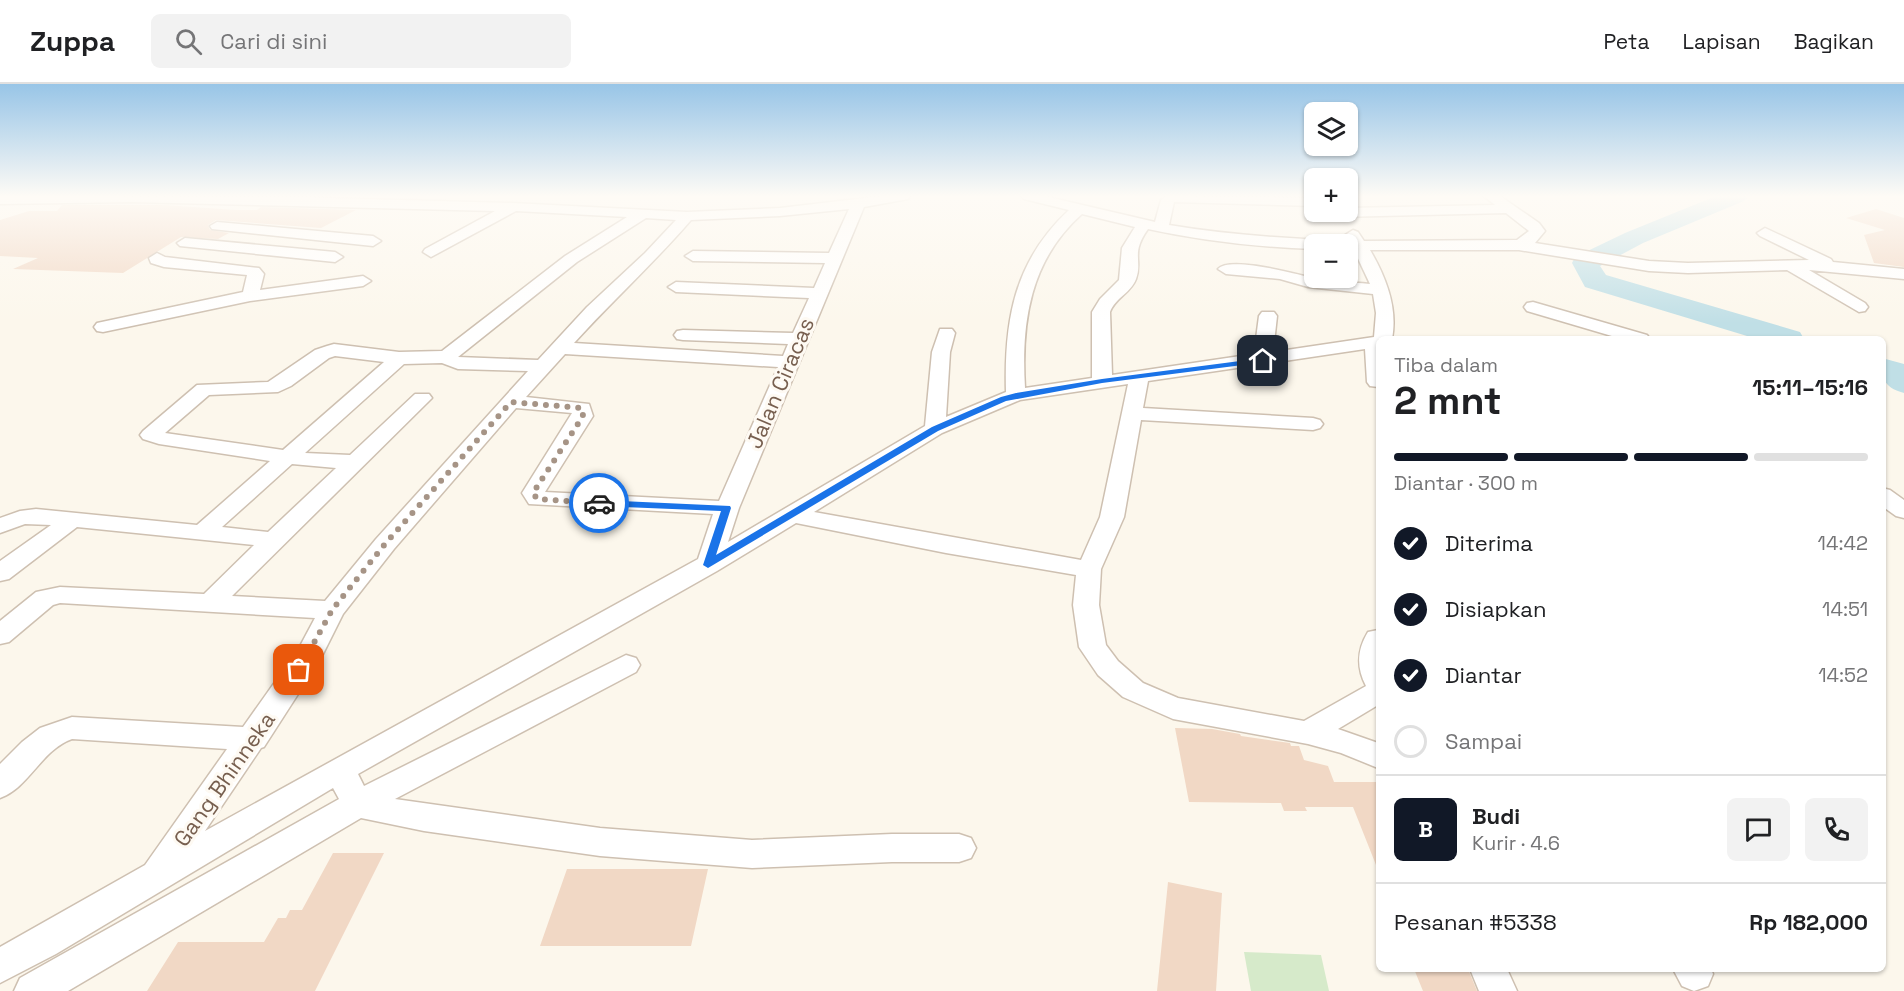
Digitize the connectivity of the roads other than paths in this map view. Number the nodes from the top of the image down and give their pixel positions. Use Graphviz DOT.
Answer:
graph roads {
  1 [pos="194,238"];
  2 [pos="345,238"];
  3 [pos="456,238"];
  4 [pos="604,238"];
  5 [pos="667,238"];
  6 [pos="843,238"];
  7 [pos="1051,238"];
  8 [pos="1134,238"];
  9 [pos="1236,238"];
  10 [pos="1355,238"];
  11 [pos="1531,238"];
  12 [pos="1776,238"];
  13 [pos="373,241"];
  14 [pos="185,243"];
  15 [pos="1360,245"];
  16 [pos="1519,245"];
  17 [pos="431,252"];
  18 [pos="693,256"];
  19 [pos="335,257"];
  20 [pos="834,258"];
  21 [pos="1789,265"];
  22 [pos="1831,266"];
  23 [pos="1226,269"];
  24 [pos="1904,274"];
  25 [pos="363,281"];
  26 [pos="676,287"];
  27 [pos="1378,290"];
  28 [pos="818,293"];
  29 [pos="250,296"];
  30 [pos="1533,307"];
  31 [pos="1859,307"];
  32 [pos="1268,316"];
  33 [pos="103,327"];
  34 [pos="946,333"];
  35 [pos="683,335"];
  36 [pos="1380,336"];
  37 [pos="1623,336"];
  38 [pos="798,339"];
  39 [pos="1376,342"];
  40 [pos="562,348"];
  41 [pos="447,357"];
  42 [pos="399,358"];
  43 [pos="1263,361"];
  44 [pos="790,362"];
  45 [pos="545,366"];
  46 [pos="1139,378"];
  47 [pos="1102,381"];
  48 [pos="1016,395"];
  49 [pos="422,398"];
  50 [pos="511,402"];
  51 [pos="1131,413"];
  52 [pos="1313,424"];
  53 [pos="935,429"];
  54 [pos="286,457"];
  55 [pos="352,462"];
  56 [pos="1886,498"];
  57 [pos="727,508"];
  58 [pos="1904,511"];
  59 [pos="792,515"];
  60 [pos="72,519"];
  61 [pos="0,526"];
  62 [pos="203,532"];
  63 [pos="274,540"];
  64 [pos="708,565"];
  65 [pos="4,566"];
  66 [pos="1089,568"];
  67 [pos="210,603"];
  68 [pos="332,610"];
  69 [pos="0,634"];
  70 [pos="1376,642"];
  71 [pos="626,665"];
  72 [pos="1376,674"];
  73 [pos="1376,693"];
  74 [pos="1308,733"];
  75 [pos="253,739"];
  76 [pos="1376,755"];
  77 [pos="340,770"];
  78 [pos="0,785"];
  79 [pos="357,804"];
  80 [pos="959,848"];
  81 [pos="155,877"];
  82 [pos="0,966"];
  83 [pos="1489,972"];
  84 [pos="33,991"];
  85 [pos="1498,991"];
  1 -- 14 [label="street"];
  2 -- 13 [label="street"];
  3 -- 17 [label="street"];
  4 -- 41 [label="street"];
  5 -- 40 [label="street, Gang Bhinneka"];
  6 -- 20 [label="street, Jalan Ciracas"];
  7 -- 48 [label="street"];
  8 -- 47 [label="street"];
  9 -- 15 [label="street"];
  10 -- 15 [label="street"];
  11 -- 16 [label="street"];
  12 -- 22 [label="street"];
  14 -- 19 [label="street"];
  14 -- 29 [label="street"];
  15 -- 16 [label="street"];
  15 -- 27 [label="street"];
  16 -- 21 [label="street"];
  18 -- 20 [label="street"];
  20 -- 28 [label="street, Jalan Ciracas"];
  21 -- 22 [label="street"];
  21 -- 31 [label="street"];
  22 -- 24 [label="street"];
  23 -- 27 [label="street"];
  25 -- 29 [label="street"];
  26 -- 28 [label="street"];
  27 -- 36 [label="street"];
  28 -- 38 [label="street, Jalan Ciracas"];
  29 -- 33 [label="street"];
  30 -- 37 [label="street"];
  32 -- 43 [label="street"];
  34 -- 53 [label="street"];
  35 -- 38 [label="street"];
  38 -- 44 [label="street, Jalan Ciracas"];
  39 -- 43 [label="street"];
  40 -- 44 [label="street"];
  40 -- 45 [label="street, Gang Bhinneka"];
  41 -- 42 [label="street"];
  41 -- 45 [label="street"];
  42 -- 54 [label="street"];
  42 -- 54 [label="street"];
  43 -- 46 [label="street"];
  44 -- 57 [label="street, Jalan Ciracas"];
  45 -- 50 [label="street, Gang Bhinneka"];
  46 -- 47 [label="street"];
  46 -- 51 [label="street"];
  47 -- 48 [label="street"];
  48 -- 53 [label="street"];
  49 -- 55 [label="street"];
  50 -- 57 [label="street"];
  50 -- 68 [label="street, Gang Bhinneka"];
  51 -- 52 [label="street"];
  51 -- 66 [label="street"];
  53 -- 59 [label="street"];
  54 -- 55 [label="street"];
  54 -- 62 [label="street"];
  55 -- 63 [label="street"];
  56 -- 58 [label="street"];
  57 -- 64 [label="street, Jalan Ciracas"];
  59 -- 64 [label="street"];
  59 -- 66 [label="street"];
  60 -- 61 [label="street"];
  60 -- 62 [label="street"];
  60 -- 65 [label="street"];
  62 -- 63 [label="street"];
  63 -- 67 [label="street"];
  64 -- 77 [label="street"];
  66 -- 74 [label="street"];
  67 -- 68 [label="street"];
  67 -- 69 [label="street"];
  68 -- 75 [label="street, Gang Bhinneka"];
  70 -- 72 [label="street"];
  71 -- 79 [label="street"];
  73 -- 74 [label="street"];
  74 -- 76 [label="street"];
  75 -- 78 [label="street"];
  75 -- 81 [label="street, Gang Bhinneka"];
  77 -- 79 [label="street"];
  77 -- 81 [label="street"];
  79 -- 80 [label="street"];
  79 -- 84 [label="street"];
  81 -- 82 [label="street"];
  83 -- 85 [label="street"];
}
